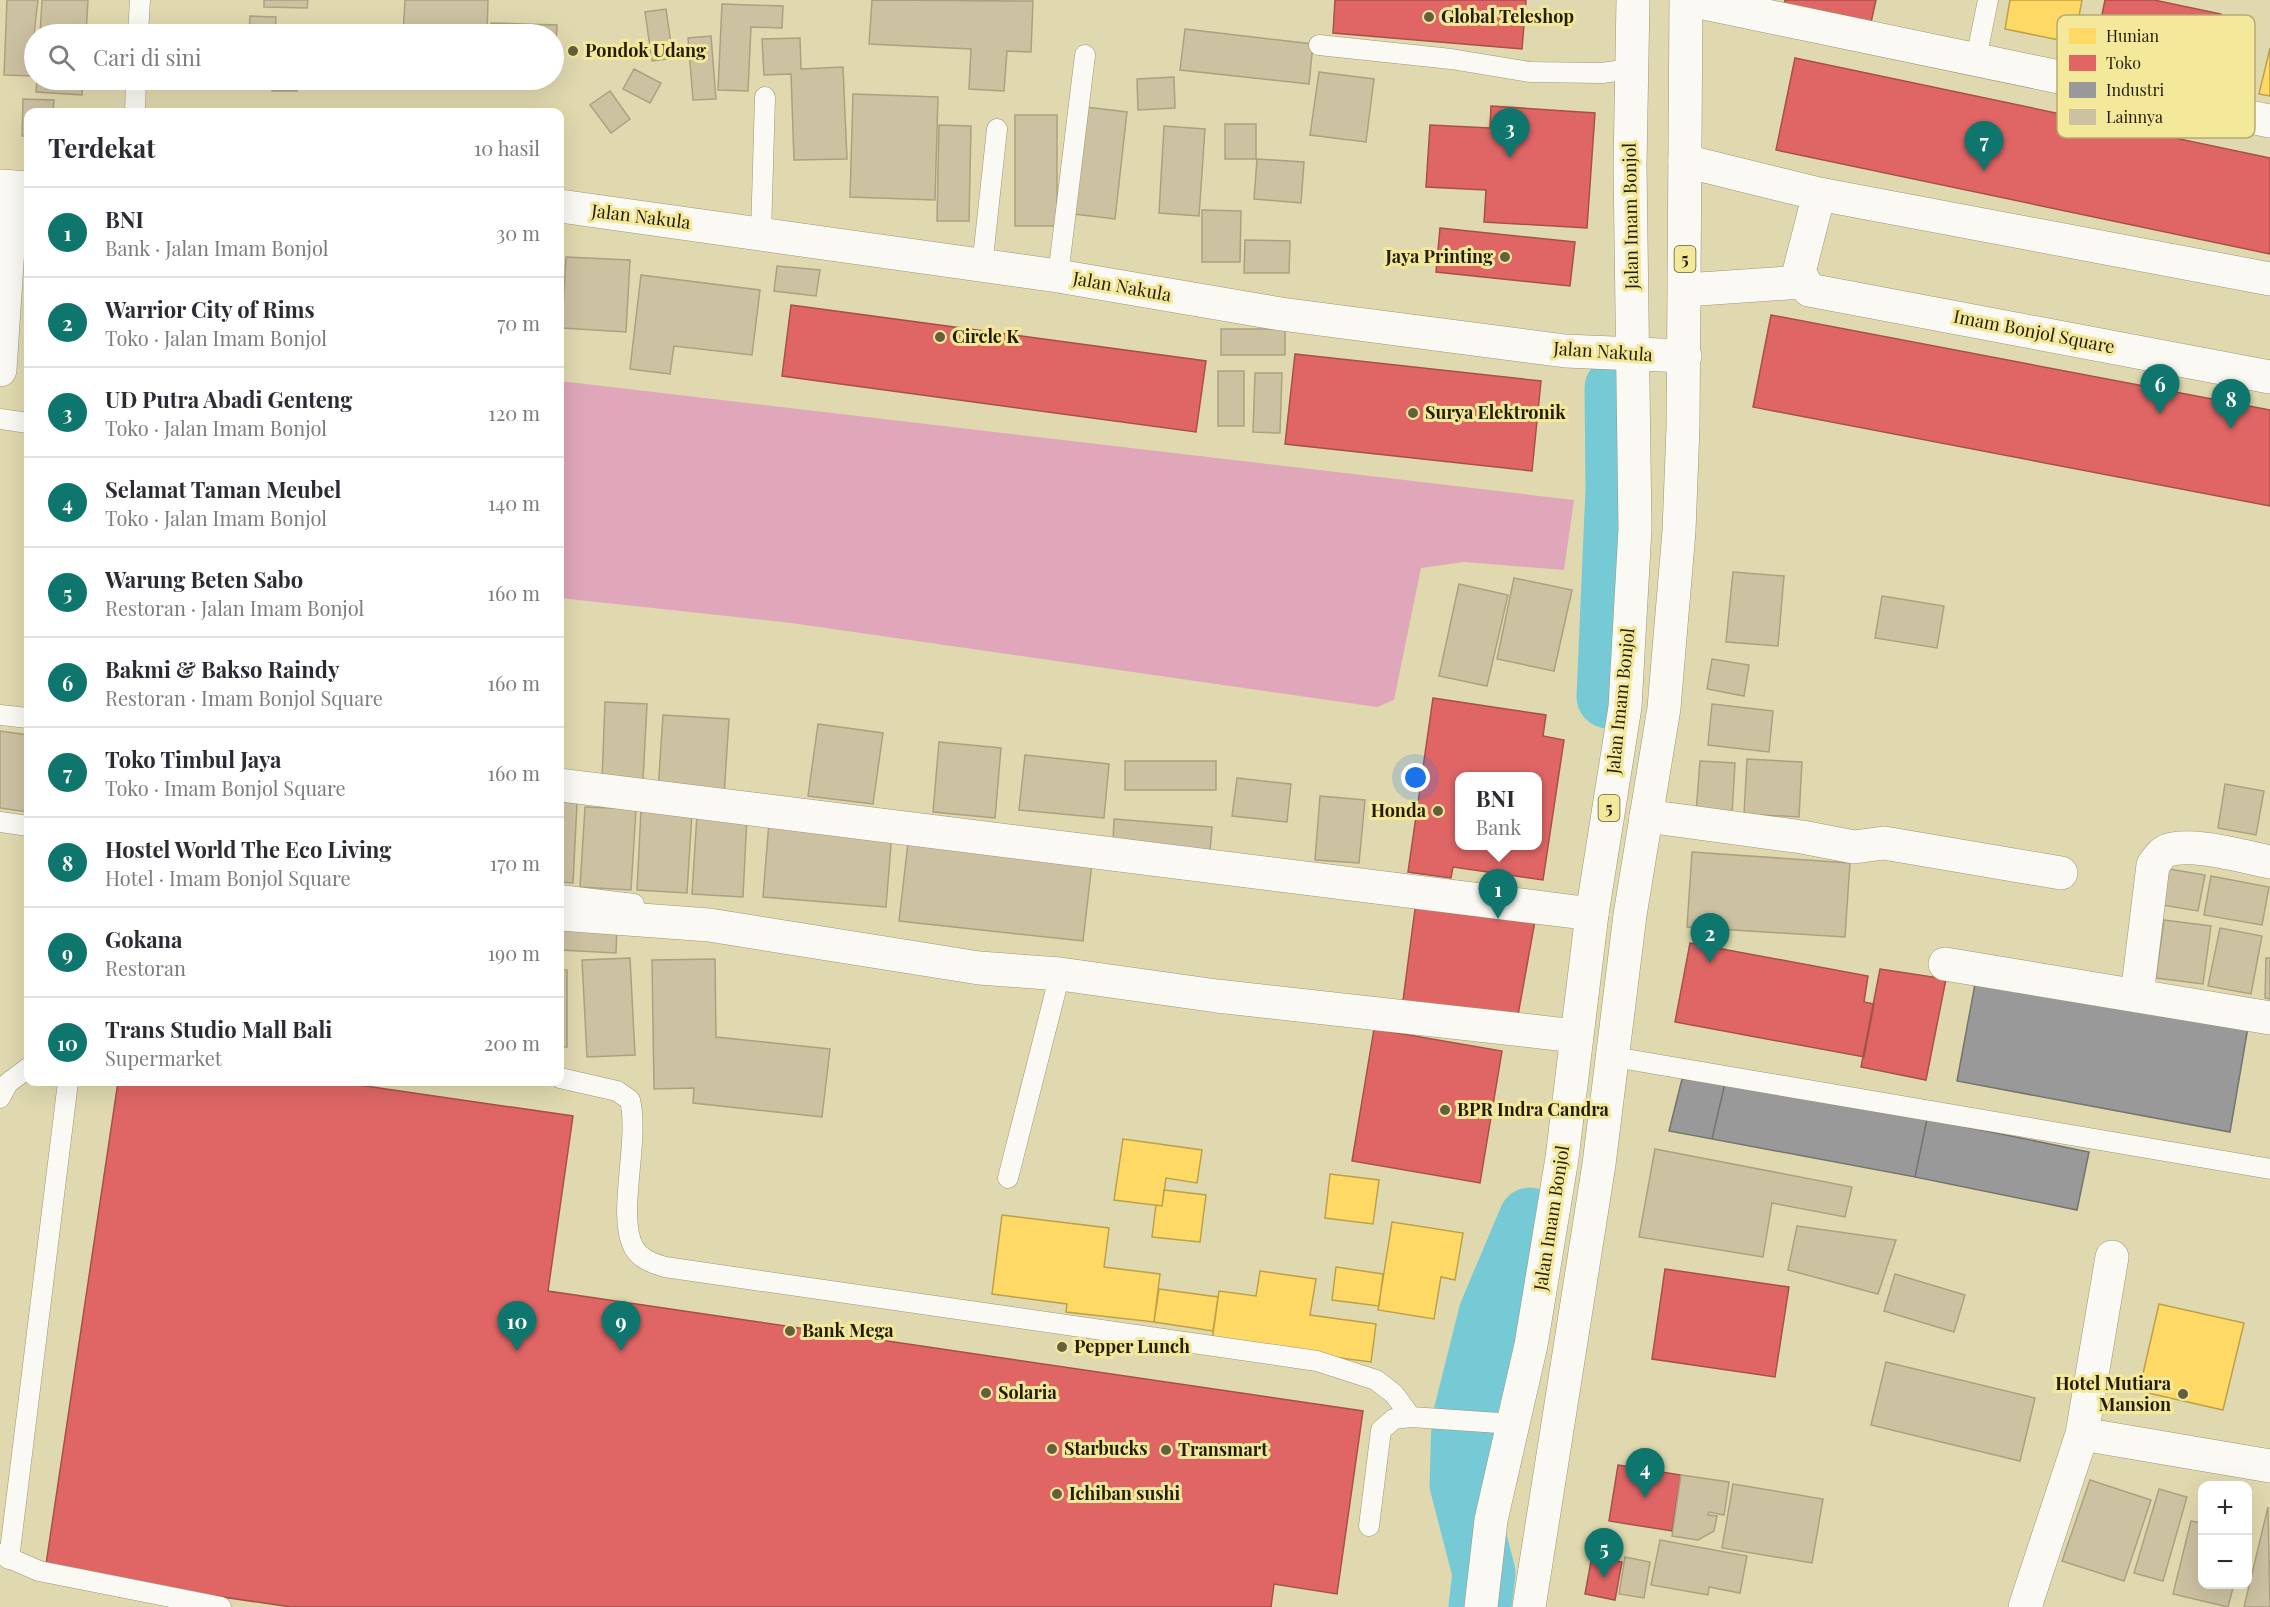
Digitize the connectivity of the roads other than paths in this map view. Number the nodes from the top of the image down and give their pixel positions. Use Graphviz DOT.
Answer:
graph roads {
  1 [pos="140,0"];
  2 [pos="1633,0"];
  3 [pos="1688,0"];
  4 [pos="1988,0"];
  5 [pos="139,24"];
  6 [pos="1319,45"];
  7 [pos="1085,55"];
  8 [pos="1976,59"];
  9 [pos="1630,69"];
  10 [pos="2057,76"];
  11 [pos="136,90"];
  12 [pos="765,97"];
  13 [pos="135,108"];
  14 [pos="2255,118"];
  15 [pos="2270,121"];
  16 [pos="997,129"];
  17 [pos="1684,161"];
  18 [pos="14,187"];
  19 [pos="1819,194"];
  20 [pos="564,208"];
  21 [pos="761,234"];
  22 [pos="982,267"];
  23 [pos="1058,276"];
  24 [pos="2270,279"];
  25 [pos="1802,282"];
  26 [pos="1684,290"];
  27 [pos="1632,353"];
  28 [pos="1684,356"];
  29 [pos="0,370"];
  30 [pos="2270,377"];
  31 [pos="0,419"];
  32 [pos="24,422"];
  33 [pos="0,715"];
  34 [pos="24,718"];
  35 [pos="564,786"];
  36 [pos="1646,816"];
  37 [pos="0,822"];
  38 [pos="24,825"];
  39 [pos="2270,862"];
  40 [pos="2061,873"];
  41 [pos="564,895"];
  42 [pos="564,914"];
  43 [pos="1592,914"];
  44 [pos="661,921"];
  45 [pos="1945,964"];
  46 [pos="1060,974"];
  47 [pos="2137,996"];
  48 [pos="2270,1018"];
  49 [pos="1568,1036"];
  50 [pos="1614,1058"];
  51 [pos="24,1071"];
  52 [pos="564,1079"];
  53 [pos="67,1086"];
  54 [pos="0,1098"];
  55 [pos="2270,1169"];
  56 [pos="1008,1178"];
  57 [pos="2112,1257"];
  58 [pos="1411,1417"];
  59 [pos="1514,1424"];
  60 [pos="2082,1434"];
  61 [pos="2270,1466"];
  62 [pos="1369,1526"];
  63 [pos="5,1557"];
  64 [pos="220,1607"];
  65 [pos="1481,1607"];
  66 [pos="1529,1607"];
  67 [pos="2025,1607"];
  1 -- 5 [label="lane"];
  2 -- 9 [label="main road, Jalan Imam Bonjol / 5"];
  3 -- 8 [label="main road"];
  3 -- 17 [label="main road, Jalan Imam Bonjol / 5"];
  4 -- 8 [label="lane"];
  6 -- 9 [label="lane"];
  7 -- 23 [label="lane"];
  8 -- 10 [label="main road"];
  9 -- 27 [label="main road, Jalan Imam Bonjol / 5"];
  11 -- 13 [label="lane"];
  12 -- 21 [label="lane"];
  14 -- 15 [label="main road"];
  16 -- 22 [label="lane"];
  17 -- 19 [label="main road"];
  17 -- 26 [label="main road, Jalan Imam Bonjol / 5"];
  18 -- 29 [label="main road"];
  19 -- 24 [label="main road"];
  19 -- 25 [label="main road"];
  20 -- 21 [label="main road, Jalan Nakula"];
  21 -- 22 [label="main road, Jalan Nakula"];
  22 -- 23 [label="main road, Jalan Nakula"];
  23 -- 27 [label="main road, Jalan Nakula"];
  25 -- 26 [label="main road, Imam Bonjol Square"];
  25 -- 30 [label="main road, Imam Bonjol Square"];
  26 -- 28 [label="main road, Jalan Imam Bonjol / 5"];
  27 -- 28 [label="main road, Jalan Nakula"];
  27 -- 43 [label="main road, Jalan Imam Bonjol / 5"];
  28 -- 36 [label="main road, Jalan Imam Bonjol / 5"];
  31 -- 32 [label="lane"];
  33 -- 34 [label="lane"];
  35 -- 43 [label="main road"];
  36 -- 40 [label="main road"];
  36 -- 50 [label="main road, Jalan Imam Bonjol / 5"];
  37 -- 38 [label="lane"];
  39 -- 47 [label="main road"];
  41 -- 44 [label="lane"];
  42 -- 44 [label="main road"];
  43 -- 49 [label="main road, Jalan Imam Bonjol / 5"];
  44 -- 46 [label="main road"];
  45 -- 47 [label="main road"];
  46 -- 49 [label="main road"];
  46 -- 56 [label="lane"];
  47 -- 48 [label="main road"];
  49 -- 59 [label="main road, Jalan Imam Bonjol / 5"];
  50 -- 55 [label="lane"];
  50 -- 66 [label="main road, Jalan Imam Bonjol / 5"];
  51 -- 54 [label="lane"];
  52 -- 58 [label="lane"];
  53 -- 63 [label="lane"];
  57 -- 60 [label="main road"];
  58 -- 59 [label="lane"];
  58 -- 62 [label="lane"];
  59 -- 65 [label="main road, Jalan Imam Bonjol / 5"];
  60 -- 61 [label="main road"];
  60 -- 67 [label="main road"];
  63 -- 64 [label="lane"];
}
